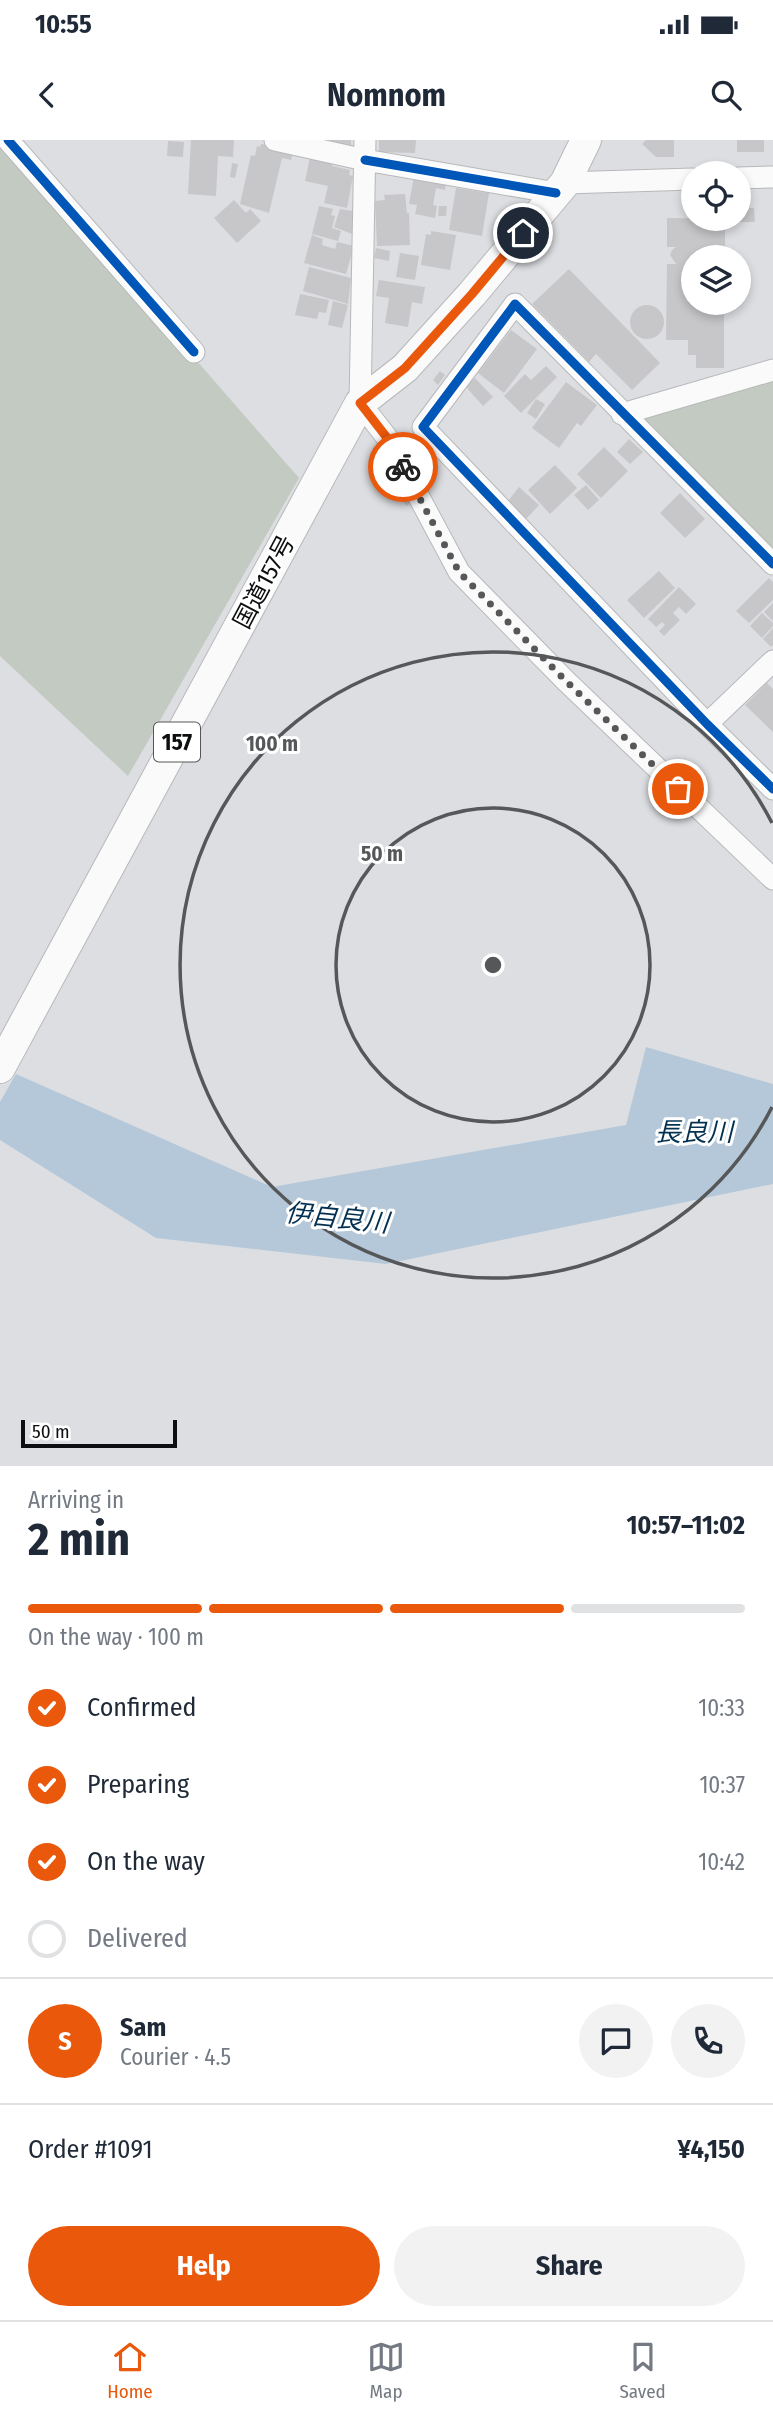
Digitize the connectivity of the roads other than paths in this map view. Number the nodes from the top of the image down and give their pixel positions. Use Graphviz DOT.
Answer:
graph roads {
  1 [pos="8,140"];
  2 [pos="275,140"];
  3 [pos="586,140"];
  4 [pos="365,150"];
  5 [pos="773,177"];
  6 [pos="751,178"];
  7 [pos="681,180"];
  8 [pos="561,188"];
  9 [pos="194,352"];
  10 [pos="773,370"];
  11 [pos="357,410"];
  12 [pos="622,414"];
  13 [pos="773,564"];
  14 [pos="773,661"];
  15 [pos="707,724"];
  16 [pos="773,789"];
  17 [pos="773,879"];
  18 [pos="0,1068"];
  1 -- 9 [label="street"];
  2 -- 4 [label="street"];
  3 -- 8 [label="highway, 国道157号 / 157"];
  4 -- 8 [label="street"];
  4 -- 11 [label="street"];
  5 -- 6 [label="street"];
  7 -- 8 [label="street"];
  8 -- 11 [label="highway, 国道157号 / 157"];
  10 -- 12 [label="street"];
  11 -- 17 [label="street"];
  11 -- 18 [label="highway, 国道157号 / 157"];
  12 -- 13 [label="street"];
  12 -- 15 [label="street"];
  14 -- 15 [label="street"];
  15 -- 16 [label="street"];
}
